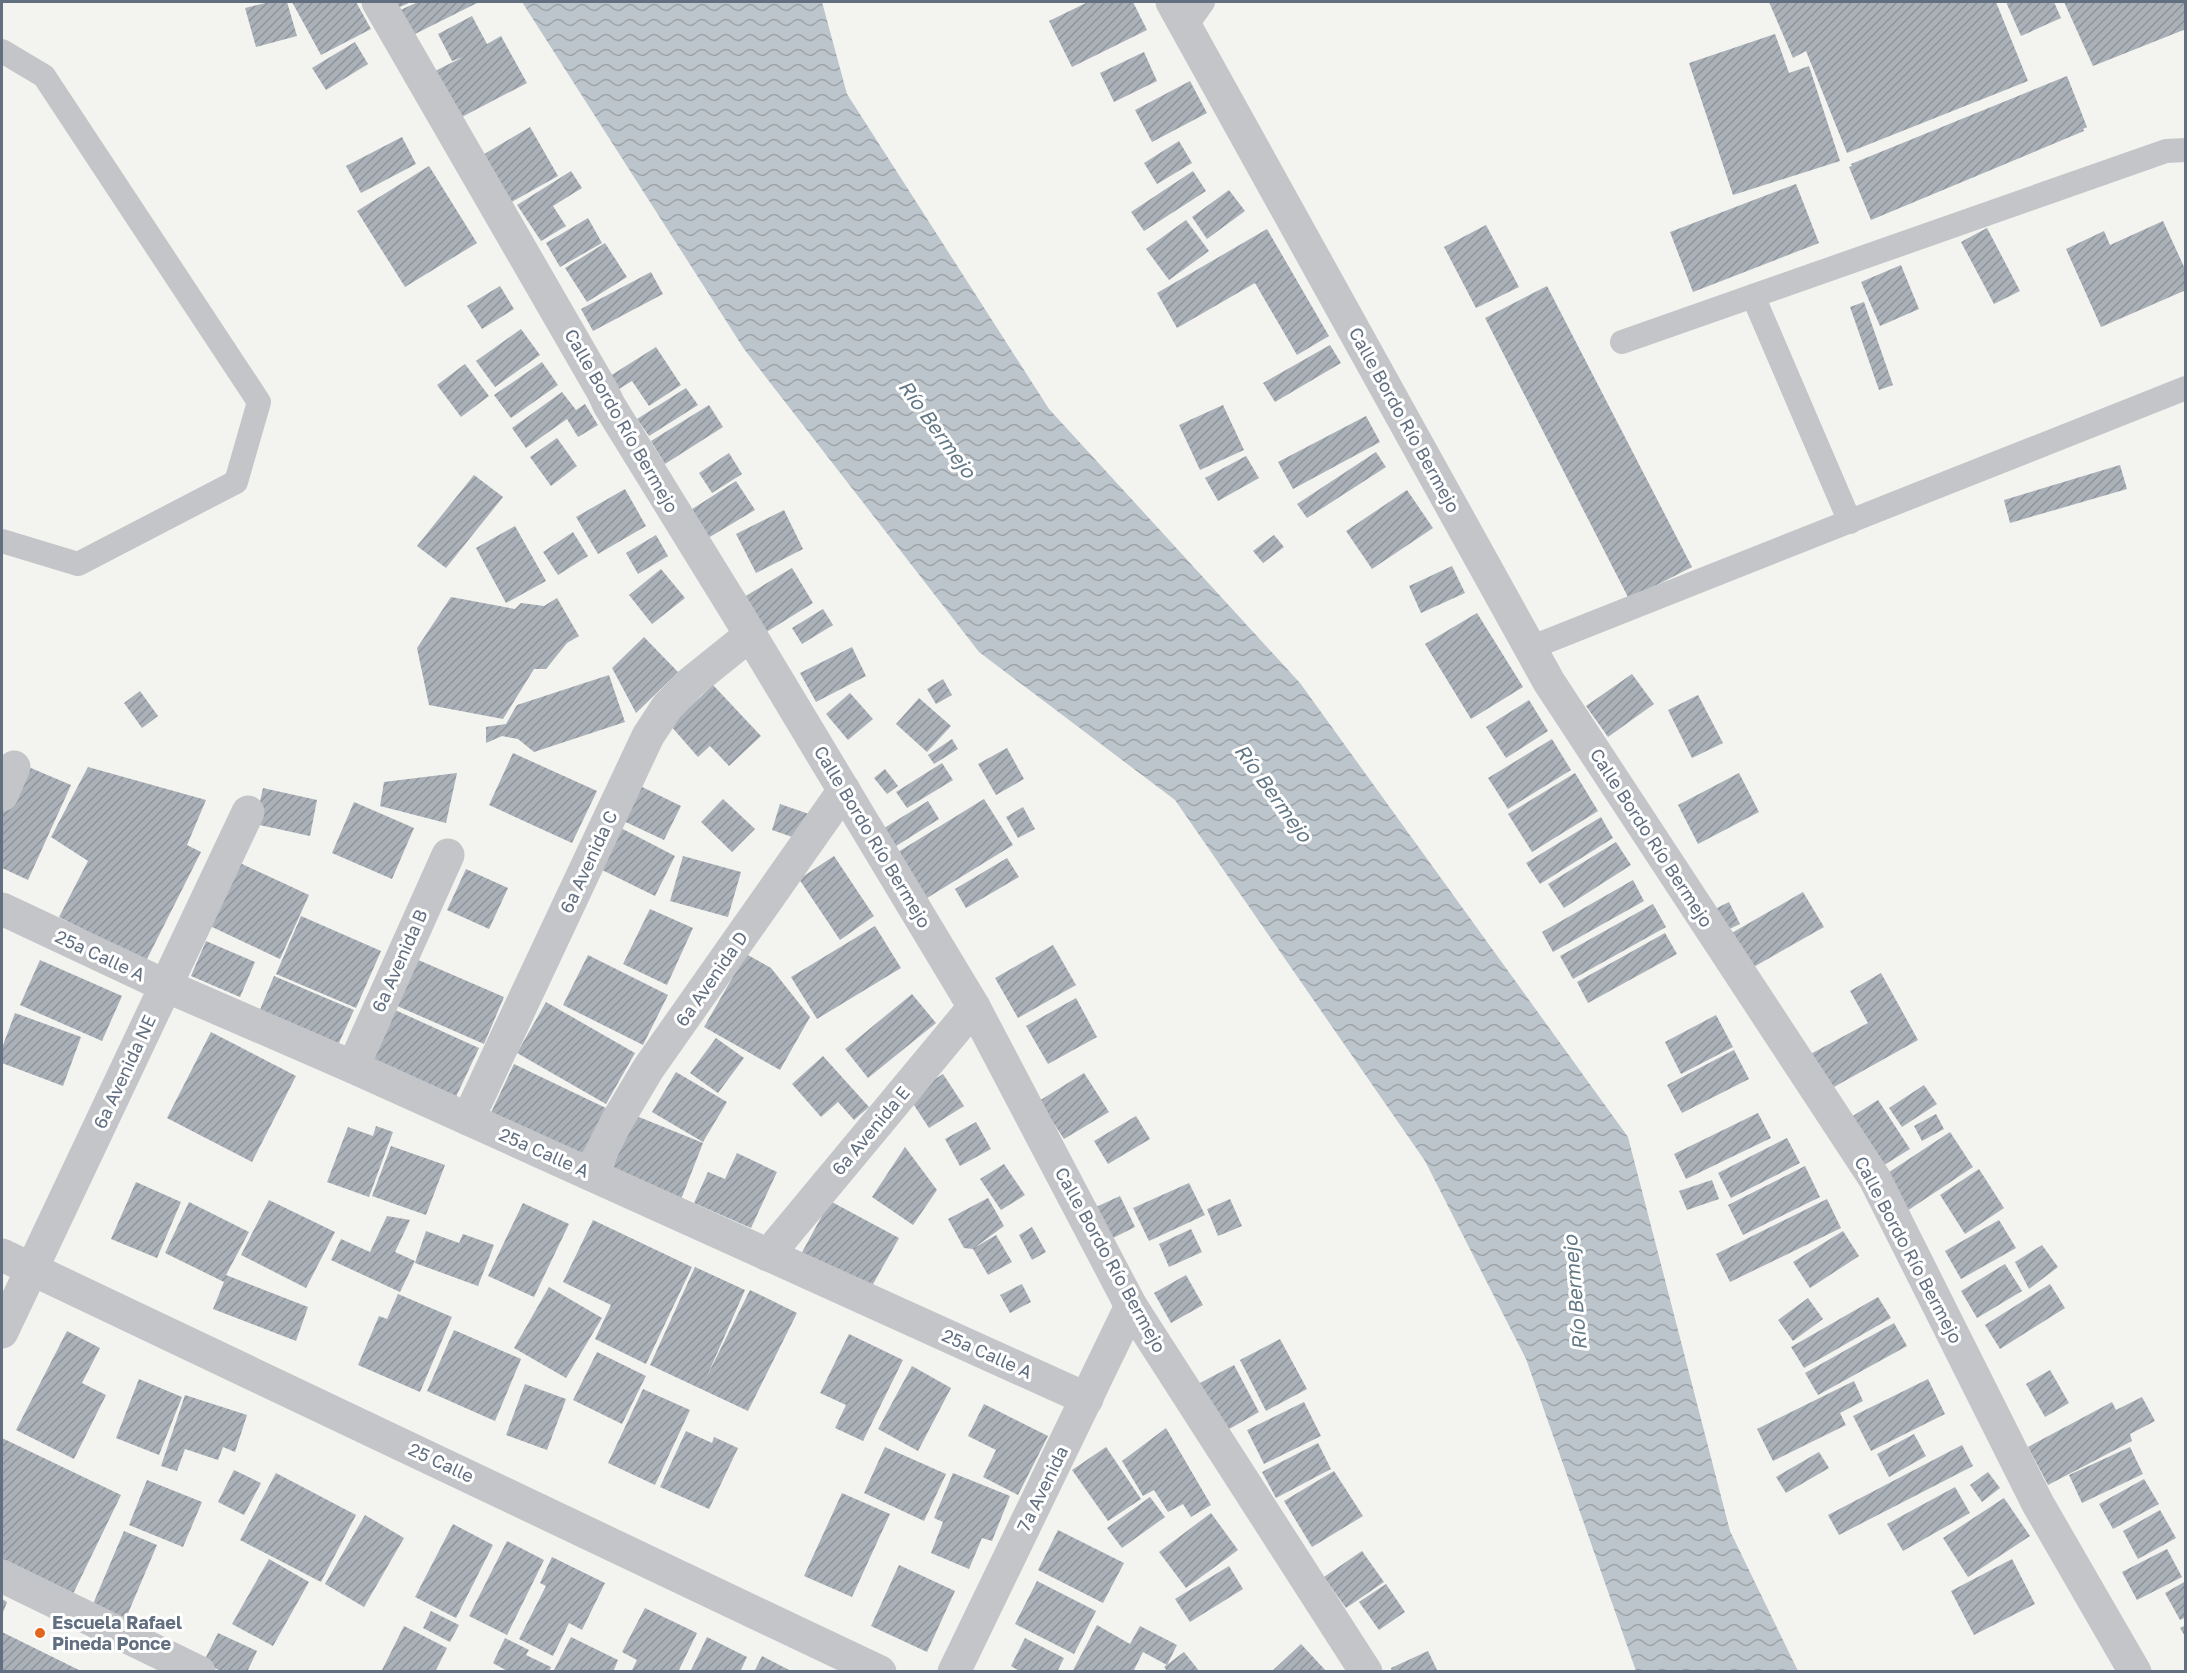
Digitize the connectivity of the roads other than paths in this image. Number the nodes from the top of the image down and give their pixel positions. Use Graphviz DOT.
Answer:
graph roads {
  1 [pos="378,2"];
  2 [pos="1187,10"];
  3 [pos="2,51"];
  4 [pos="2186,150"];
  5 [pos="1754,296"];
  6 [pos="1622,342"];
  7 [pos="2186,388"];
  8 [pos="1850,522"];
  9 [pos="2,541"];
  10 [pos="750,635"];
  11 [pos="1530,648"];
  12 [pos="844,790"];
  13 [pos="248,812"];
  14 [pos="448,855"];
  15 [pos="2,909"];
  16 [pos="166,986"];
  17 [pos="974,1007"];
  18 [pos="353,1067"];
  19 [pos="468,1119"];
  20 [pos="590,1174"];
  21 [pos="2,1255"];
  22 [pos="768,1255"];
  23 [pos="31,1269"];
  24 [pos="1131,1306"];
  25 [pos="2,1332"];
  26 [pos="1087,1399"];
  27 [pos="2,1576"];
  28 [pos="199,1671"];
  29 [pos="880,1671"];
  30 [pos="954,1671"];
  31 [pos="1366,1671"];
  32 [pos="2135,1671"];
  1 -- 10 [label="street, Calle Bordo Río Bermejo"];
  2 -- 11 [label="street, Calle Bordo Río Bermejo"];
  3 -- 9 [label="lane"];
  4 -- 5 [label="lane"];
  5 -- 6 [label="lane"];
  5 -- 8 [label="lane"];
  7 -- 8 [label="lane"];
  8 -- 11 [label="lane"];
  10 -- 12 [label="street, Calle Bordo Río Bermejo"];
  10 -- 19 [label="street, 6a Avenida C"];
  11 -- 32 [label="street, Calle Bordo Río Bermejo"];
  12 -- 17 [label="street, Calle Bordo Río Bermejo"];
  12 -- 20 [label="street, 6a Avenida D"];
  13 -- 16 [label="street, 6a Avenida NE"];
  14 -- 18 [label="street, 6a Avenida B"];
  15 -- 16 [label="street, 25a Calle A"];
  16 -- 18 [label="street, 25a Calle A"];
  16 -- 23 [label="street, 6a Avenida NE"];
  17 -- 22 [label="street, 6a Avenida E"];
  17 -- 24 [label="street, Calle Bordo Río Bermejo"];
  18 -- 19 [label="street, 25a Calle A"];
  19 -- 20 [label="street, 25a Calle A"];
  20 -- 22 [label="street, 25a Calle A"];
  21 -- 23 [label="street, 25 Calle"];
  22 -- 26 [label="street, 25a Calle A"];
  23 -- 25 [label="street, 6a Avenida NE"];
  23 -- 29 [label="street, 25 Calle"];
  24 -- 26 [label="street, 7a Avenida"];
  24 -- 31 [label="street, Calle Bordo Río Bermejo"];
  26 -- 30 [label="street, 7a Avenida"];
  27 -- 28 [label="street"];
}
